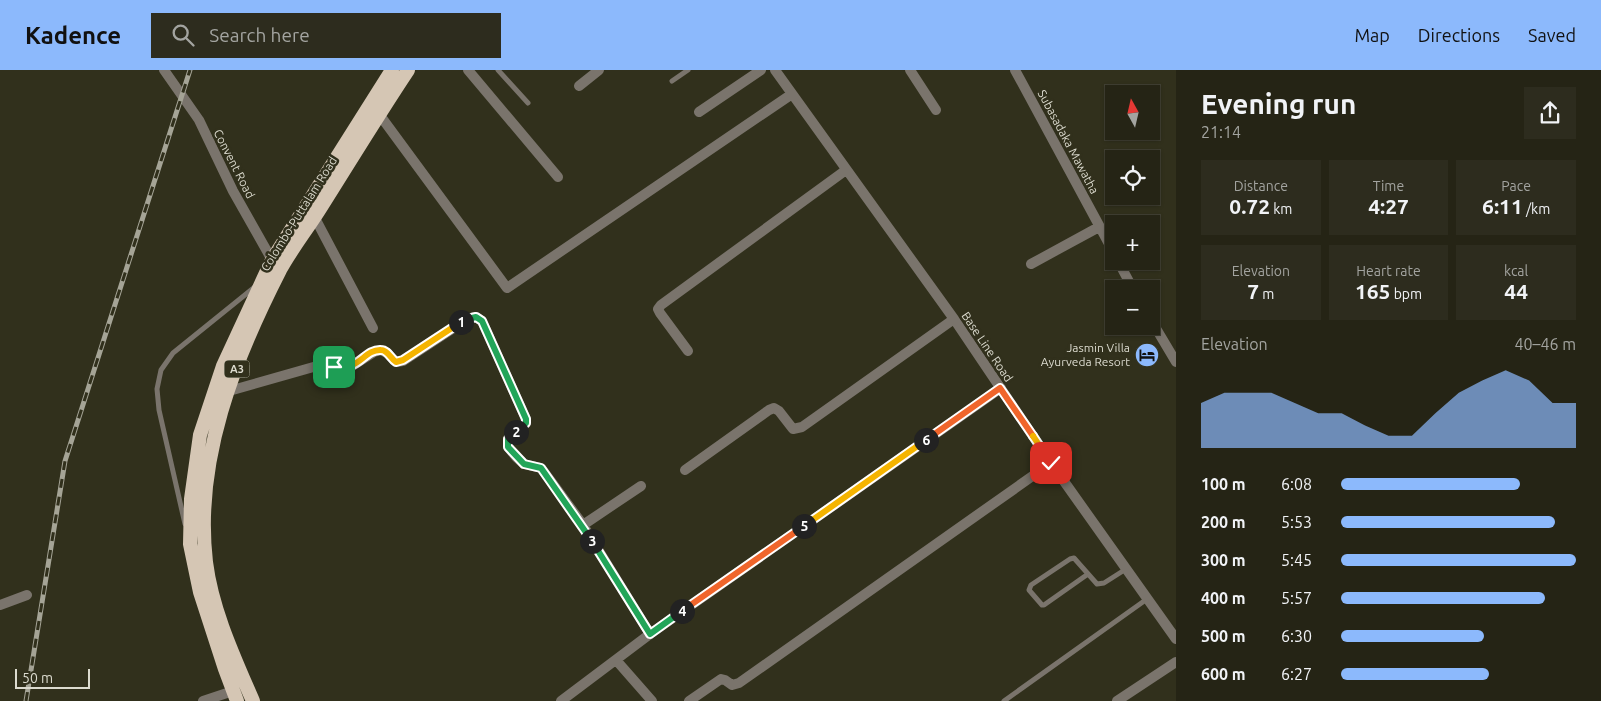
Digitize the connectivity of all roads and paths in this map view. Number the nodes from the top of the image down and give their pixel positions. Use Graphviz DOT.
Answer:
graph roads {
  1 [pos="164,70"];
  2 [pos="392,70"];
  3 [pos="408,70"];
  4 [pos="468,70"];
  5 [pos="498,70"];
  6 [pos="599,70"];
  7 [pos="688,70"];
  8 [pos="761,70"];
  9 [pos="775,70"];
  10 [pos="910,70"];
  11 [pos="1014,70"];
  12 [pos="672,81"];
  13 [pos="579,86"];
  14 [pos="792,94"];
  15 [pos="528,103"];
  16 [pos="936,110"];
  17 [pos="698,112"];
  18 [pos="379,114"];
  19 [pos="846,170"];
  20 [pos="558,177"];
  21 [pos="315,218"];
  22 [pos="1100,227"];
  23 [pos="1105,236"];
  24 [pos="276,264"];
  25 [pos="1031,264"];
  26 [pos="262,281"];
  27 [pos="954,319"];
  28 [pos="373,328"];
  29 [pos="1160,335"];
  30 [pos="688,350"];
  31 [pos="1176,362"];
  32 [pos="1000,388"];
  33 [pos="220,393"];
  34 [pos="1051,463"];
  35 [pos="685,470"];
  36 [pos="642,486"];
  37 [pos="583,525"];
  38 [pos="190,544"];
  39 [pos="1126,569"];
  40 [pos="1088,574"];
  41 [pos="27,595"];
  42 [pos="1147,599"];
  43 [pos="0,605"];
  44 [pos="650,634"];
  45 [pos="1176,639"];
  46 [pos="616,660"];
  47 [pos="1176,662"];
  48 [pos="235,696"];
  49 [pos="203,701"];
  50 [pos="253,701"];
  51 [pos="561,701"];
  52 [pos="652,701"];
  53 [pos="689,701"];
  54 [pos="1004,701"];
  55 [pos="1117,701"];
  1 -- 24 [label="street, Convent Road"];
  2 -- 24 [label="highway, Colombo-Puttalam Road / A3"];
  3 -- 18 [label="highway, Colombo-Puttalam Road / A3"];
  4 -- 20 [label="street"];
  5 -- 15 [label="lane"];
  6 -- 13 [label="street"];
  7 -- 12 [label="lane"];
  8 -- 17 [label="street"];
  9 -- 14 [label="street, Base Line Road"];
  10 -- 16 [label="street"];
  11 -- 22 [label="street, Subasadaka Mawatha"];
  14 -- 18 [label="street"];
  14 -- 19 [label="street, Base Line Road"];
  18 -- 21 [label="highway, Colombo-Puttalam Road / A3"];
  19 -- 27 [label="street, Base Line Road"];
  19 -- 30 [label="street"];
  21 -- 24 [label="highway, Colombo-Puttalam Road / A3"];
  21 -- 28 [label="street"];
  22 -- 23 [label="street, Subasadaka Mawatha"];
  22 -- 25 [label="street"];
  24 -- 26 [label="highway, Colombo-Puttalam Road / A3"];
  24 -- 33 [label="highway, Colombo-Puttalam Road / A3"];
  26 -- 33 [label="highway, Colombo-Puttalam Road / A3"];
  26 -- 38 [label="lane"];
  27 -- 32 [label="street, Base Line Road"];
  27 -- 35 [label="street"];
  29 -- 31 [label="street"];
  32 -- 34 [label="street, Base Line Road"];
  32 -- 44 [label="street"];
  33 -- 37 [label="street"];
  33 -- 38 [label="highway, Colombo-Puttalam Road / A3"];
  33 -- 50 [label="highway, Colombo-Puttalam Road / A3"];
  34 -- 39 [label="street, Base Line Road"];
  34 -- 53 [label="street"];
  36 -- 37 [label="street"];
  37 -- 44 [label="street"];
  38 -- 48 [label="highway, Colombo-Puttalam Road / A3"];
  39 -- 40 [label="lane"];
  39 -- 42 [label="street, Base Line Road"];
  40 -- 40 [label="lane"];
  41 -- 43 [label="street"];
  42 -- 45 [label="street, Base Line Road"];
  42 -- 54 [label="lane"];
  44 -- 46 [label="street"];
  46 -- 51 [label="street"];
  46 -- 52 [label="street"];
  47 -- 55 [label="street"];
  48 -- 49 [label="street"];
}
